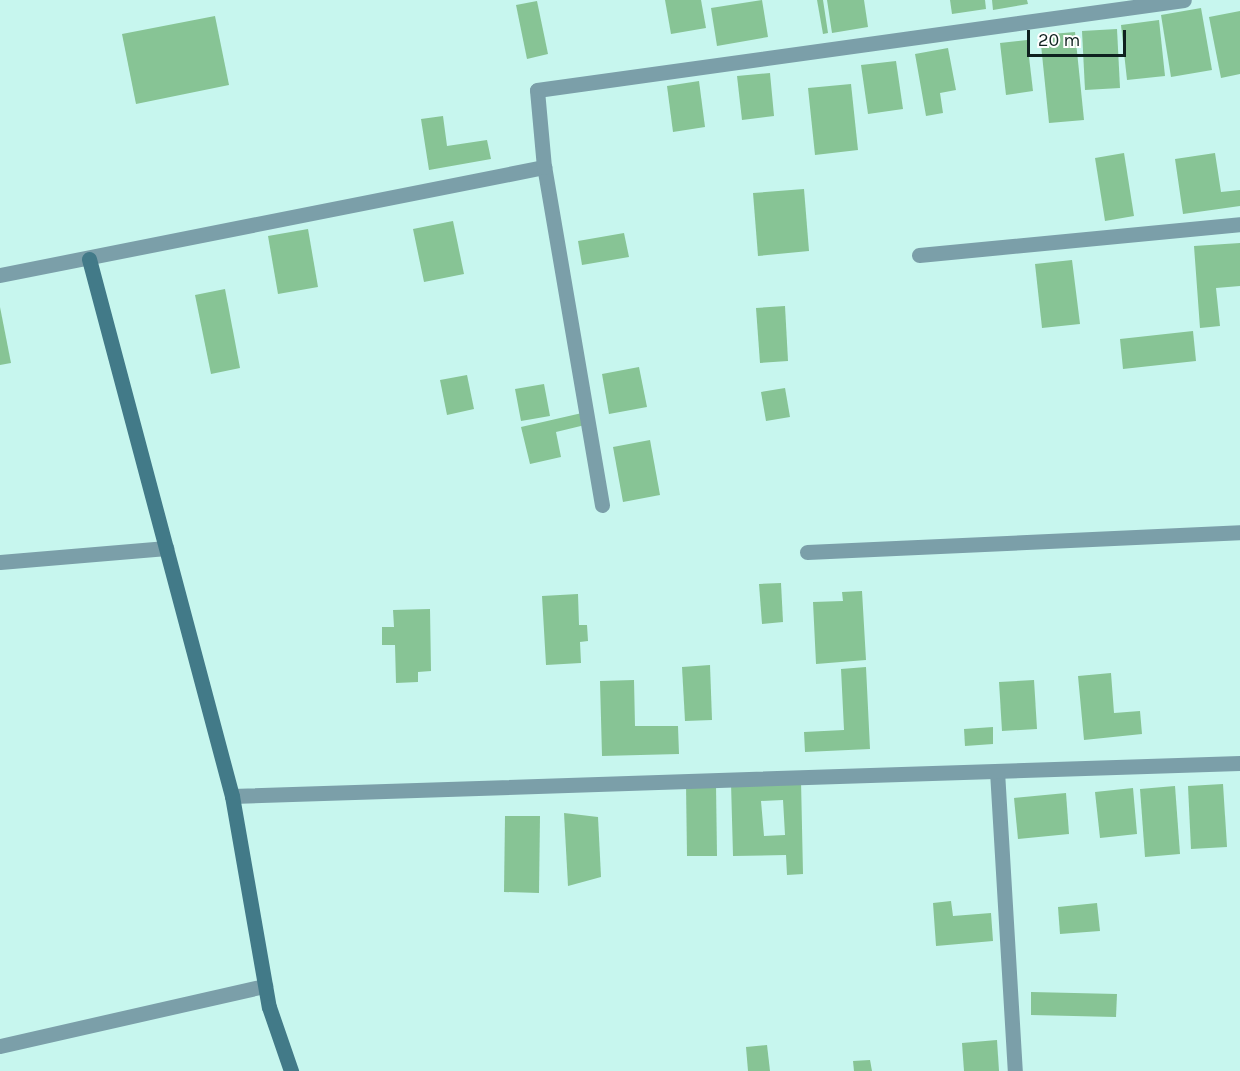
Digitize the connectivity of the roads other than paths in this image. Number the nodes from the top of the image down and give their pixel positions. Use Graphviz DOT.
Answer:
graph roads {
  1 [pos="1184,0"];
  2 [pos="544,167"];
  3 [pos="1240,224"];
  4 [pos="919,255"];
  5 [pos="88,259"];
  6 [pos="0,274"];
  7 [pos="602,505"];
  8 [pos="1240,532"];
  9 [pos="166,548"];
  10 [pos="807,552"];
  11 [pos="0,562"];
  12 [pos="1240,763"];
  13 [pos="997,771"];
  14 [pos="232,796"];
  15 [pos="265,986"];
  16 [pos="0,1046"];
  17 [pos="291,1071"];
  18 [pos="1015,1071"];
  1 -- 2 [label="street"];
  2 -- 5 [label="street"];
  2 -- 7 [label="street"];
  3 -- 4 [label="street"];
  5 -- 6 [label="street"];
  5 -- 9 [label="street"];
  8 -- 10 [label="street"];
  9 -- 11 [label="street"];
  9 -- 14 [label="street"];
  12 -- 13 [label="street"];
  13 -- 14 [label="street"];
  13 -- 18 [label="street"];
  14 -- 15 [label="street"];
  15 -- 16 [label="street"];
  15 -- 17 [label="street"];
}
